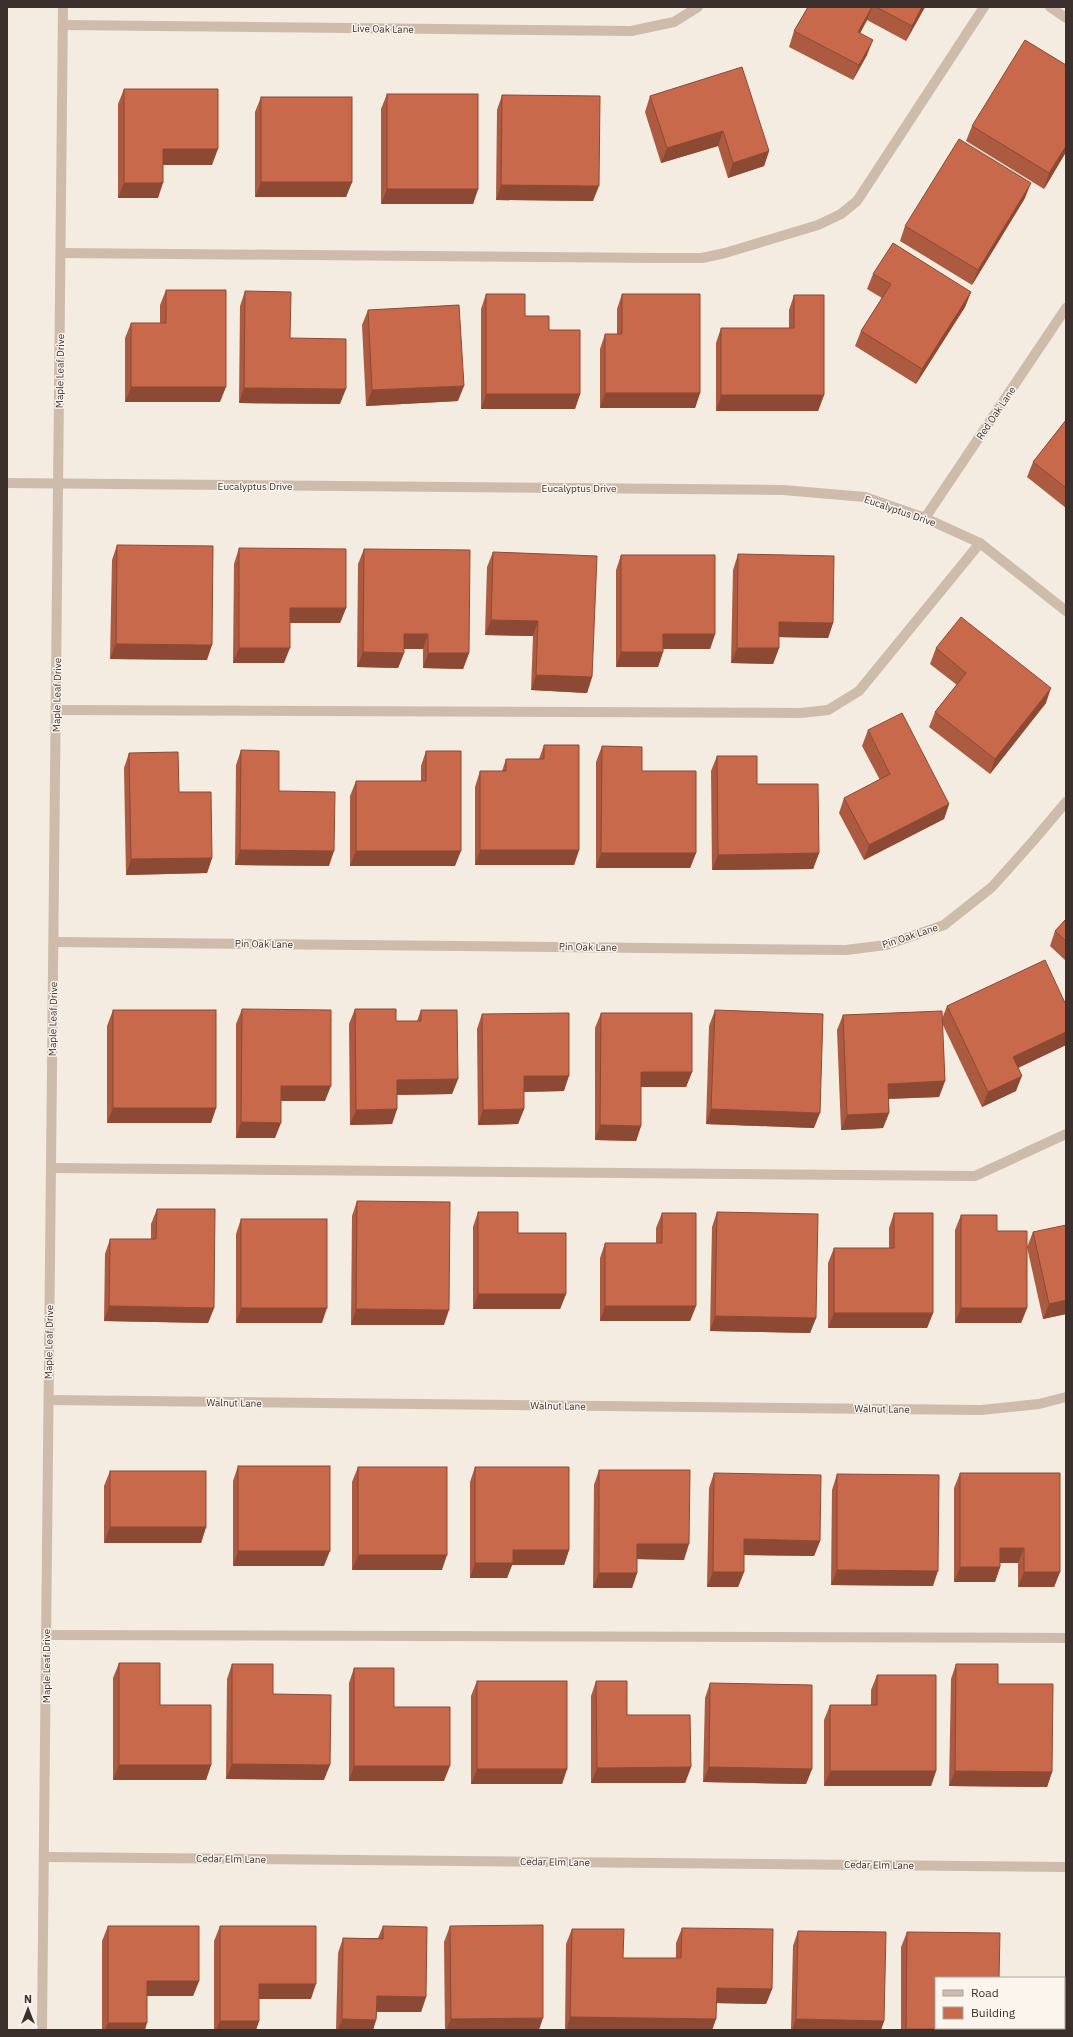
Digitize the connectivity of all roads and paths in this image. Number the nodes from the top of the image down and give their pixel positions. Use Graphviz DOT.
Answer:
graph roads {
  1 [pos="64,7"];
  2 [pos="698,7"];
  3 [pos="984,7"];
  4 [pos="1050,7"];
  5 [pos="1066,18"];
  6 [pos="63,25"];
  7 [pos="61,253"];
  8 [pos="1066,308"];
  9 [pos="7,483"];
  10 [pos="59,484"];
  11 [pos="925,518"];
  12 [pos="980,543"];
  13 [pos="1066,611"];
  14 [pos="56,710"];
  15 [pos="1066,802"];
  16 [pos="54,942"];
  17 [pos="1066,1134"];
  18 [pos="51,1168"];
  19 [pos="1066,1397"];
  20 [pos="49,1400"];
  21 [pos="46,1635"];
  22 [pos="1066,1638"];
  23 [pos="44,1858"];
  24 [pos="1066,1867"];
  25 [pos="42,2030"];
  1 -- 6 [label="street, Maple Leaf Drive"];
  2 -- 6 [label="street, Live Oak Lane"];
  3 -- 7 [label="street"];
  4 -- 5 [label="street"];
  6 -- 7 [label="street, Maple Leaf Drive"];
  7 -- 10 [label="street, Maple Leaf Drive"];
  8 -- 11 [label="street, Red Oak Lane"];
  9 -- 10 [label="street, Eucalyptus Drive"];
  10 -- 11 [label="street, Eucalyptus Drive"];
  10 -- 14 [label="street, Maple Leaf Drive"];
  11 -- 12 [label="street, Eucalyptus Drive"];
  12 -- 13 [label="street, Eucalyptus Drive"];
  12 -- 14 [label="street"];
  14 -- 16 [label="street, Maple Leaf Drive"];
  15 -- 16 [label="street, Pin Oak Lane"];
  16 -- 18 [label="street, Maple Leaf Drive"];
  17 -- 18 [label="street"];
  18 -- 20 [label="street, Maple Leaf Drive"];
  19 -- 20 [label="street, Walnut Lane"];
  20 -- 21 [label="street, Maple Leaf Drive"];
  21 -- 22 [label="street"];
  21 -- 23 [label="street, Maple Leaf Drive"];
  23 -- 24 [label="street, Cedar Elm Lane"];
  23 -- 25 [label="street, Maple Leaf Drive"];
}
